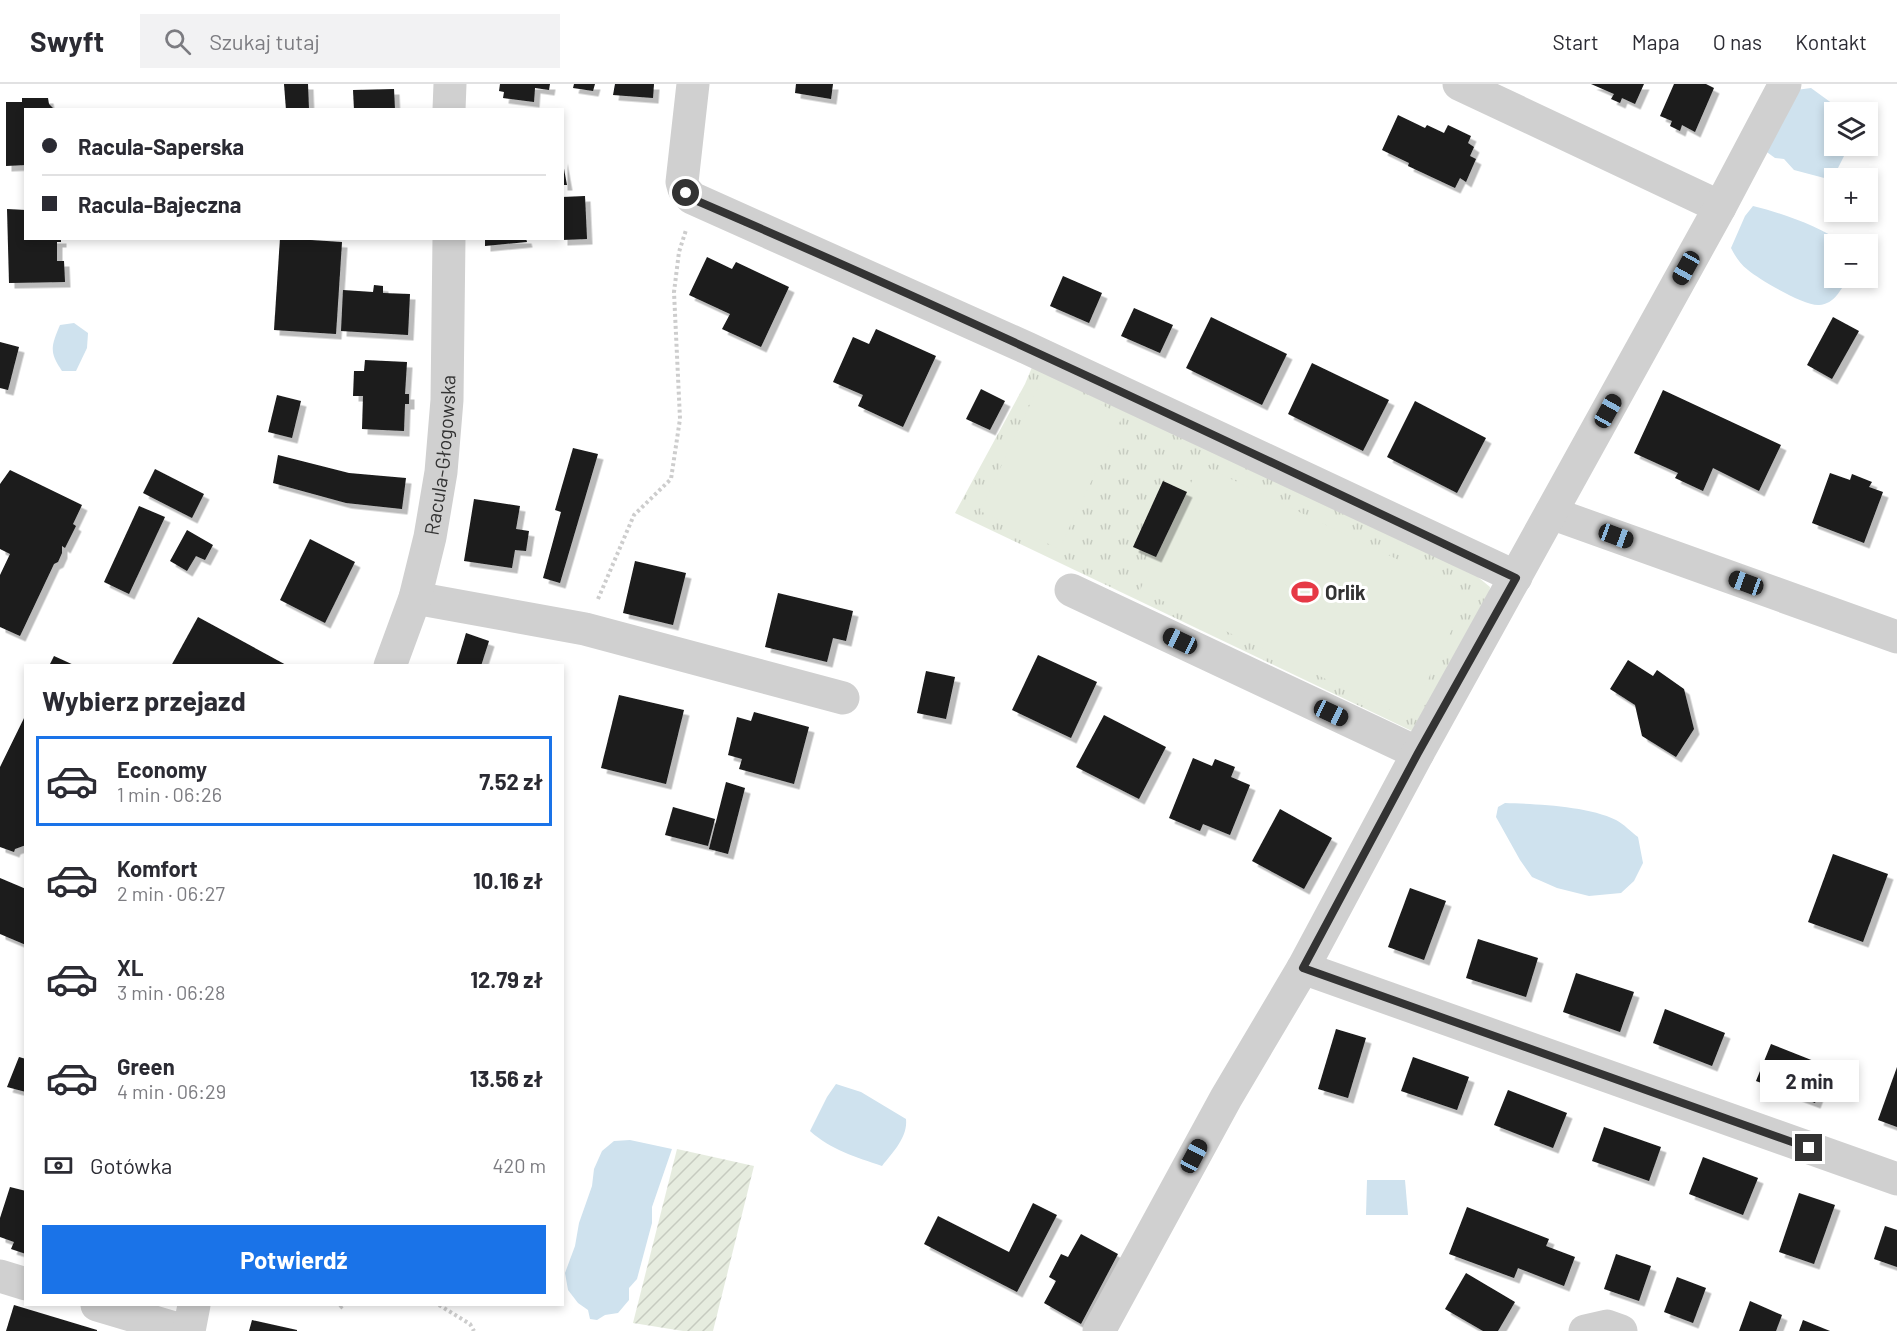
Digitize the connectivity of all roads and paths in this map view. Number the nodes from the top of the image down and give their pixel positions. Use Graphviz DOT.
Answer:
graph roads {
  1 [pos="450,84"];
  2 [pos="693,84"];
  3 [pos="1459,84"];
  4 [pos="1785,84"];
  5 [pos="449,108"];
  6 [pos="695,200"];
  7 [pos="1720,207"];
  8 [pos="449,240"];
  9 [pos="1551,513"];
  10 [pos="1516,578"];
  11 [pos="1071,590"];
  12 [pos="415,598"];
  13 [pos="585,628"];
  14 [pos="1897,637"];
  15 [pos="391,664"];
  16 [pos="843,698"];
  17 [pos="1418,753"];
  18 [pos="1303,968"];
  19 [pos="1897,1179"];
  20 [pos="0,1276"];
  21 [pos="24,1283"];
  22 [pos="100,1306"];
  23 [pos="194,1306"];
  24 [pos="441,1306"];
  25 [pos="187,1331"];
  26 [pos="474,1331"];
  27 [pos="1099,1331"];
  28 [pos="1585,1331"];
  29 [pos="1621,1331"];
  1 -- 5 [label="street"];
  2 -- 6 [label="street"];
  3 -- 7 [label="street"];
  4 -- 7 [label="street"];
  6 -- 10 [label="street"];
  6 -- 13 [label="path"];
  7 -- 9 [label="street"];
  8 -- 12 [label="street, Racula-Głogowska"];
  9 -- 10 [label="street"];
  9 -- 14 [label="street"];
  10 -- 17 [label="street"];
  11 -- 17 [label="street"];
  12 -- 13 [label="street"];
  12 -- 15 [label="street, Racula-Głogowska"];
  13 -- 16 [label="street"];
  17 -- 18 [label="street"];
  18 -- 19 [label="street"];
  18 -- 27 [label="street"];
  20 -- 21 [label="street"];
  22 -- 25 [label="street"];
  23 -- 25 [label="street"];
  24 -- 26 [label="path"];
  28 -- 29 [label="street"];
}
